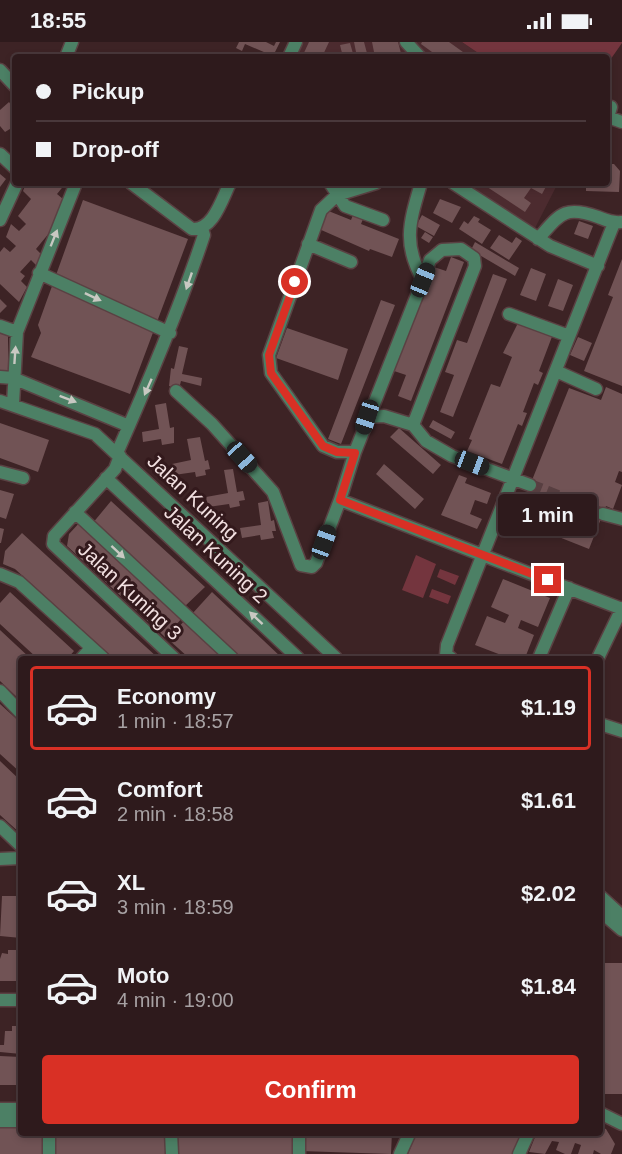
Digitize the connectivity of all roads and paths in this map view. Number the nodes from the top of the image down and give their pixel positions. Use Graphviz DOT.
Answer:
graph roads {
  1 [pos="406,42"];
  2 [pos="417,54"];
  3 [pos="0,70"];
  4 [pos="12,83"];
  5 [pos="611,107"];
  6 [pos="610,110"];
  7 [pos="0,154"];
  8 [pos="12,165"];
  9 [pos="16,186"];
  10 [pos="75,186"];
  11 [pos="135,186"];
  12 [pos="228,186"];
  13 [pos="332,186"];
  14 [pos="366,186"];
  15 [pos="420,186"];
  16 [pos="458,186"];
  17 [pos="337,195"];
  18 [pos="0,220"];
  19 [pos="382,220"];
  20 [pos="618,222"];
  21 [pos="200,229"];
  22 [pos="538,239"];
  23 [pos="308,244"];
  24 [pos="351,262"];
  25 [pos="598,266"];
  26 [pos="39,273"];
  27 [pos="423,280"];
  28 [pos="509,314"];
  29 [pos="0,326"];
  30 [pos="17,332"];
  31 [pos="170,333"];
  32 [pos="569,336"];
  33 [pos="556,371"];
  34 [pos="0,377"];
  35 [pos="13,378"];
  36 [pos="596,389"];
  37 [pos="176,391"];
  38 [pos="6,403"];
  39 [pos="367,417"];
  40 [pos="413,425"];
  41 [pos="129,426"];
  42 [pos="355,453"];
  43 [pos="122,458"];
  44 [pos="0,472"];
  45 [pos="111,474"];
  46 [pos="23,478"];
  47 [pos="514,479"];
  48 [pos="530,485"];
  49 [pos="340,500"];
  50 [pos="75,512"];
  51 [pos="603,514"];
  52 [pos="622,519"];
  53 [pos="484,554"];
  54 [pos="0,574"];
  55 [pos="569,588"];
  56 [pos="622,609"];
  57 [pos="91,648"];
  58 [pos="84,656"];
  59 [pos="101,656"];
  60 [pos="172,656"];
  61 [pos="230,656"];
  62 [pos="296,656"];
  63 [pos="334,656"];
  64 [pos="448,656"];
  65 [pos="540,656"];
  66 [pos="599,656"];
  67 [pos="0,691"];
  68 [pos="18,711"];
  69 [pos="603,725"];
  70 [pos="622,731"];
  71 [pos="0,826"];
  72 [pos="18,843"];
  73 [pos="18,858"];
  74 [pos="0,859"];
  75 [pos="603,899"];
  76 [pos="603,914"];
  77 [pos="622,916"];
  78 [pos="622,930"];
  79 [pos="0,1000"];
  80 [pos="18,1000"];
  81 [pos="0,1109"];
  82 [pos="18,1109"];
  83 [pos="603,1114"];
  84 [pos="0,1121"];
  85 [pos="18,1121"];
  86 [pos="622,1124"];
  87 [pos="49,1136"];
  88 [pos="171,1136"];
  89 [pos="299,1136"];
  90 [pos="408,1136"];
  91 [pos="527,1136"];
  92 [pos="49,1154"];
  93 [pos="172,1154"];
  94 [pos="299,1154"];
  95 [pos="400,1154"];
  96 [pos="519,1154"];
  1 -- 2 [label="street"];
  3 -- 4 [label="street"];
  5 -- 6 [label="street"];
  7 -- 8 [label="street"];
  9 -- 18 [label="street"];
  26 -- 10 [label="street, one-way"];
  11 -- 21 [label="street"];
  12 -- 21 [label="street"];
  13 -- 17 [label="street"];
  14 -- 17 [label="street"];
  15 -- 27 [label="street"];
  16 -- 22 [label="street"];
  17 -- 19 [label="street"];
  17 -- 23 [label="street"];
  20 -- 22 [label="street"];
  20 -- 25 [label="street"];
  21 -- 31 [label="street, Jalan Kuning 3, one-way"];
  22 -- 25 [label="street"];
  23 -- 24 [label="street"];
  23 -- 42 [label="street"];
  25 -- 32 [label="street"];
  26 -- 30 [label="street"];
  26 -- 31 [label="street, one-way"];
  27 -- 39 [label="street"];
  27 -- 40 [label="street"];
  28 -- 32 [label="street"];
  29 -- 30 [label="street"];
  35 -- 30 [label="street, one-way"];
  31 -- 41 [label="street, Jalan Kuning 3, one-way"];
  32 -- 33 [label="street"];
  33 -- 36 [label="street"];
  33 -- 47 [label="street"];
  34 -- 35 [label="street"];
  35 -- 38 [label="street"];
  35 -- 41 [label="street, one-way"];
  37 -- 49 [label="street"];
  38 -- 43 [label="street, Jalan Kuning"];
  39 -- 40 [label="street"];
  39 -- 42 [label="street"];
  40 -- 47 [label="street"];
  41 -- 43 [label="street, Jalan Kuning 3"];
  42 -- 49 [label="street"];
  43 -- 45 [label="street, Jalan Kuning 3"];
  43 -- 63 [label="street, Jalan Kuning"];
  44 -- 46 [label="street"];
  45 -- 50 [label="street, Jalan Kuning 3"];
  62 -- 45 [label="street, Jalan Kuning 2, one-way"];
  47 -- 48 [label="street"];
  47 -- 53 [label="street"];
  49 -- 53 [label="street"];
  50 -- 60 [label="street, Jalan Kuning 3"];
  50 -- 61 [label="street, one-way"];
  51 -- 52 [label="street"];
  53 -- 55 [label="street"];
  53 -- 64 [label="street"];
  54 -- 57 [label="street"];
  55 -- 56 [label="street"];
  55 -- 65 [label="street"];
  56 -- 66 [label="street"];
  57 -- 58 [label="street"];
  57 -- 59 [label="street"];
  67 -- 68 [label="street"];
  69 -- 70 [label="street"];
  71 -- 72 [label="street"];
  73 -- 74 [label="street"];
  75 -- 77 [label="street"];
  76 -- 78 [label="street"];
  79 -- 80 [label="street"];
  81 -- 82 [label="street"];
  83 -- 86 [label="street"];
  84 -- 85 [label="street"];
  87 -- 92 [label="street"];
  88 -- 93 [label="street"];
  89 -- 94 [label="street"];
  90 -- 95 [label="street"];
  91 -- 96 [label="street"];
}
